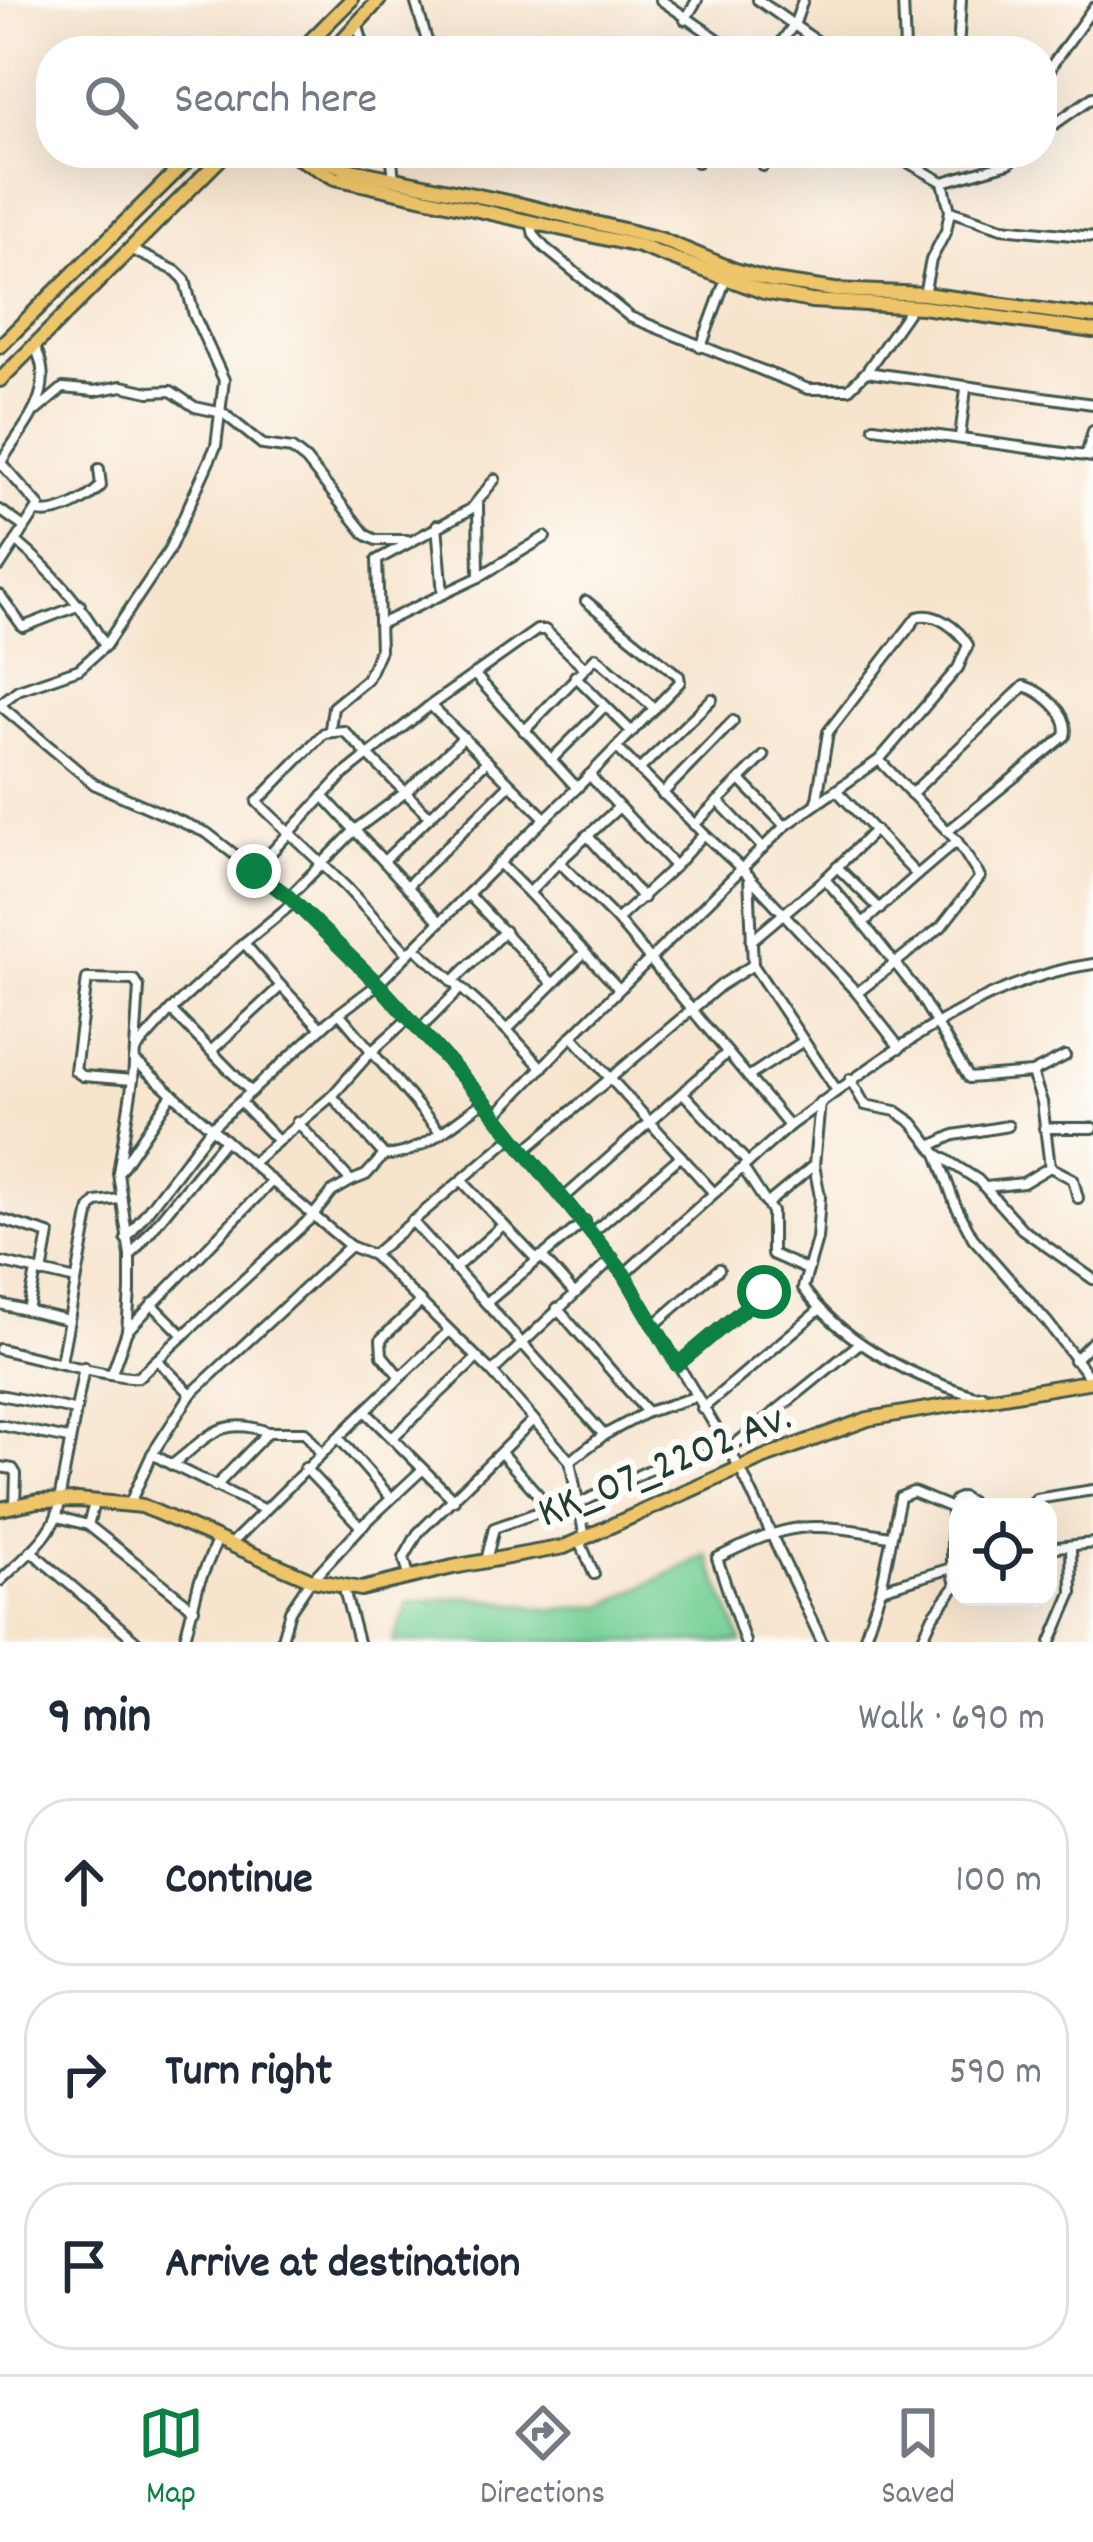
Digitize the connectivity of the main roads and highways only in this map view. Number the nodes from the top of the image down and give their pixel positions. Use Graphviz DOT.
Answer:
graph roads {
  1 [pos="351,0"];
  2 [pos="379,0"];
  3 [pos="315,36"];
  4 [pos="348,36"];
  5 [pos="180,168"];
  6 [pos="212,168"];
  7 [pos="317,168"];
  8 [pos="344,168"];
  9 [pos="409,187"];
  10 [pos="1093,317"];
  11 [pos="1093,331"];
  12 [pos="0,346"];
  13 [pos="0,380"];
  14 [pos="1091,1384"];
  15 [pos="741,1470"];
  16 [pos="58,1508"];
  17 [pos="0,1512"];
  18 [pos="583,1541"];
  19 [pos="310,1582"];
  1 -- 3 [label="main road"];
  2 -- 4 [label="main road"];
  5 -- 12 [label="main road"];
  6 -- 13 [label="main road"];
  7 -- 9 [label="main road"];
  8 -- 9 [label="main road"];
  9 -- 10 [label="main road"];
  9 -- 11 [label="main road"];
  14 -- 15 [label="main road"];
  14 -- 15 [label="main road, KK_07_2202 Av."];
  15 -- 18 [label="main road"];
  16 -- 17 [label="main road"];
  16 -- 17 [label="main road"];
  16 -- 19 [label="main road"];
  16 -- 19 [label="main road, KK_07_2202 Av."];
  18 -- 19 [label="main road, KK_07_2202 Av."];
  18 -- 19 [label="main road"];
}
